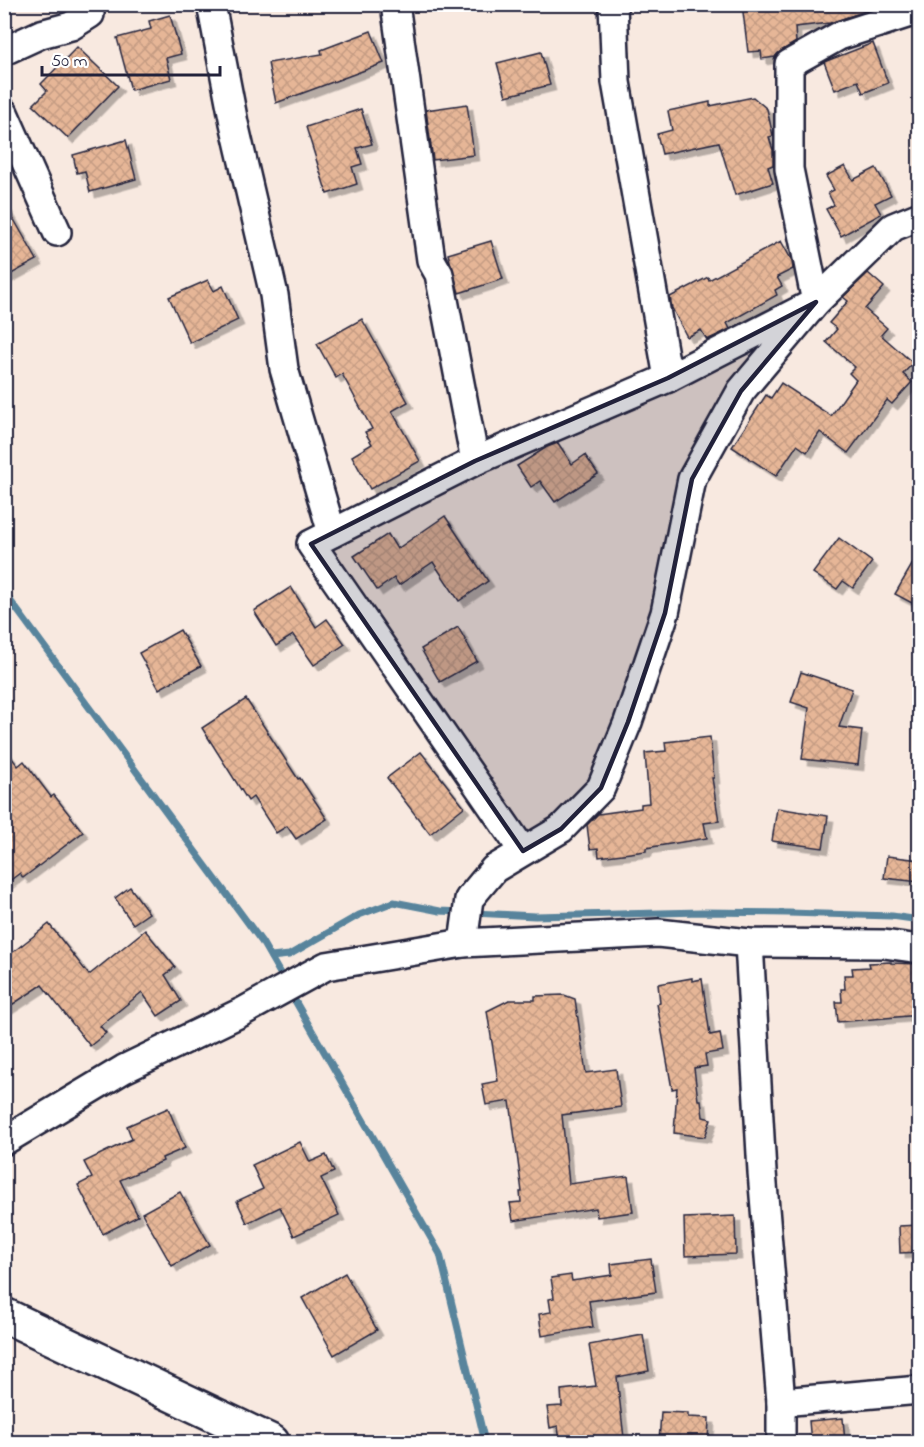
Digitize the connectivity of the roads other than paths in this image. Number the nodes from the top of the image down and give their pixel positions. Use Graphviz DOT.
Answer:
graph roads {
  1 [pos="90,4"];
  2 [pos="211,4"];
  3 [pos="395,4"];
  4 [pos="613,4"];
  5 [pos="915,4"];
  6 [pos="4,51"];
  7 [pos="4,113"];
  8 [pos="920,216"];
  9 [pos="57,232"];
  10 [pos="816,302"];
  11 [pos="668,378"];
  12 [pos="475,461"];
  13 [pos="332,533"];
  14 [pos="524,851"];
  15 [pos="464,935"];
  16 [pos="749,943"];
  17 [pos="920,949"];
  18 [pos="4,1141"];
  19 [pos="4,1315"];
  20 [pos="920,1390"];
  21 [pos="781,1402"];
  22 [pos="272,1443"];
  23 [pos="781,1443"];
  1 -- 6 [label="street"];
  2 -- 13 [label="street"];
  3 -- 12 [label="street"];
  4 -- 11 [label="street"];
  5 -- 10 [label="street"];
  7 -- 9 [label="street"];
  8 -- 10 [label="street"];
  10 -- 11 [label="street"];
  10 -- 14 [label="street"];
  11 -- 12 [label="street"];
  12 -- 13 [label="street"];
  13 -- 14 [label="street"];
  14 -- 15 [label="street"];
  15 -- 16 [label="street"];
  15 -- 18 [label="street"];
  16 -- 17 [label="street"];
  16 -- 21 [label="street"];
  19 -- 22 [label="main road"];
  20 -- 21 [label="street"];
  21 -- 23 [label="street"];
}
